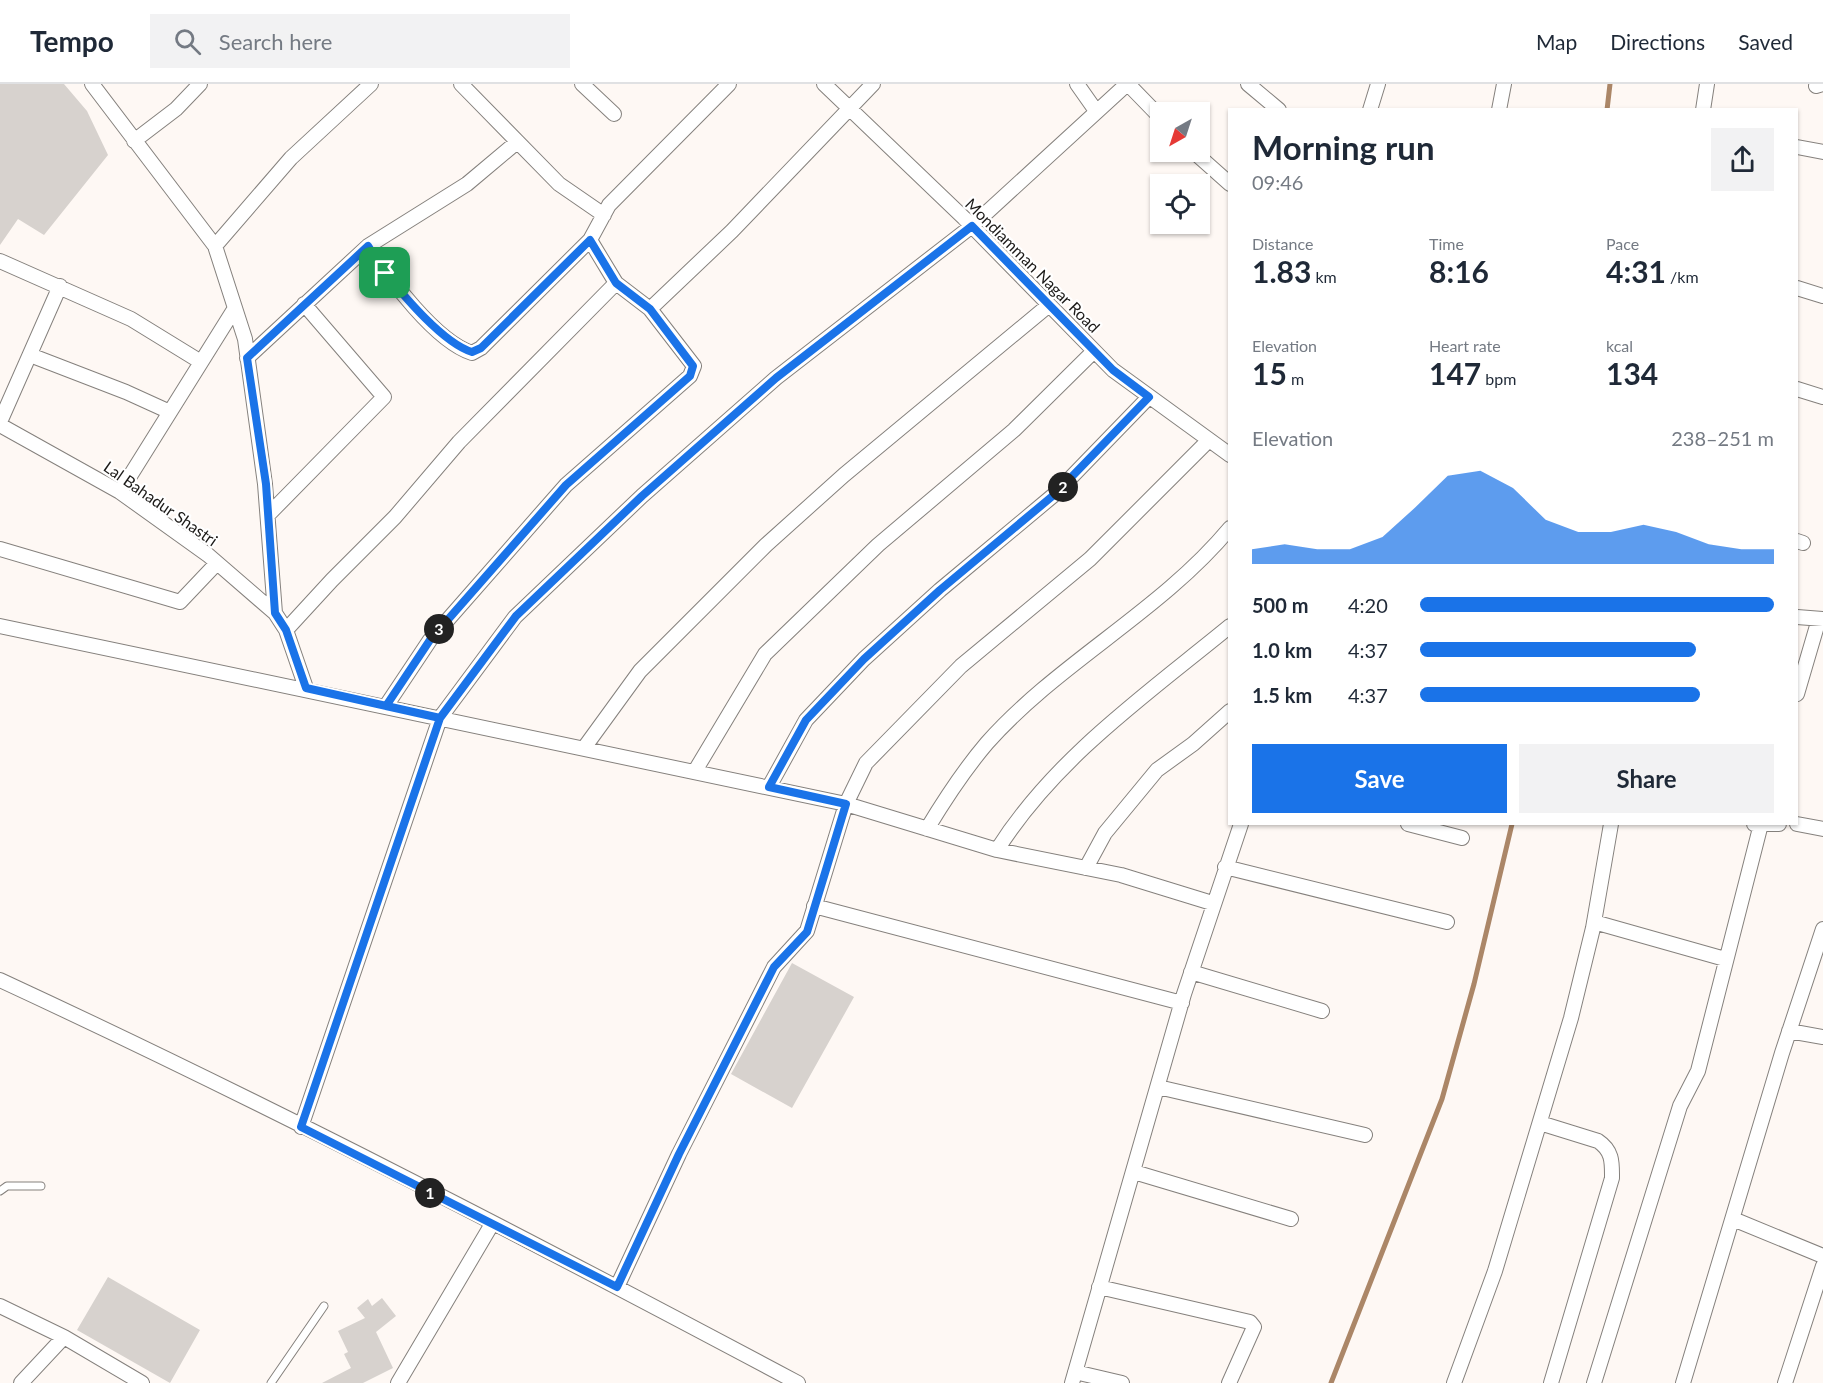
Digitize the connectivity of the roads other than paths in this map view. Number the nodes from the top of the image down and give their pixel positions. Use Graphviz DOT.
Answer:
graph roads {
  1 [pos="92,84"];
  2 [pos="200,84"];
  3 [pos="371,84"];
  4 [pos="461,84"];
  5 [pos="582,84"];
  6 [pos="729,84"];
  7 [pos="824,84"];
  8 [pos="873,84"];
  9 [pos="1077,84"];
  10 [pos="1128,84"];
  11 [pos="1248,84"];
  12 [pos="1378,84"];
  13 [pos="1504,84"];
  14 [pos="1707,84"];
  15 [pos="1150,107"];
  16 [pos="1277,108"];
  17 [pos="1371,108"];
  18 [pos="1499,108"];
  19 [pos="1703,108"];
  20 [pos="850,109"];
  21 [pos="1096,111"];
  22 [pos="614,114"];
  23 [pos="134,141"];
  24 [pos="517,142"];
  25 [pos="1798,147"];
  26 [pos="1823,152"];
  27 [pos="1205,162"];
  28 [pos="1228,182"];
  29 [pos="604,215"];
  30 [pos="972,226"];
  31 [pos="590,240"];
  32 [pos="215,246"];
  33 [pos="368,246"];
  34 [pos="0,261"];
  35 [pos="616,283"];
  36 [pos="60,286"];
  37 [pos="1798,288"];
  38 [pos="1823,296"];
  39 [pos="304,304"];
  40 [pos="1049,305"];
  41 [pos="235,308"];
  42 [pos="650,309"];
  43 [pos="1094,351"];
  44 [pos="30,355"];
  45 [pos="247,358"];
  46 [pos="201,362"];
  47 [pos="1798,389"];
  48 [pos="1149,397"];
  49 [pos="1823,397"];
  50 [pos="170,412"];
  51 [pos="0,423"];
  52 [pos="1209,440"];
  53 [pos="1228,454"];
  54 [pos="120,492"];
  55 [pos="268,515"];
  56 [pos="1228,530"];
  57 [pos="0,549"];
  58 [pos="217,563"];
  59 [pos="275,613"];
  60 [pos="1798,617"];
  61 [pos="1821,619"];
  62 [pos="0,626"];
  63 [pos="1228,628"];
  64 [pos="286,630"];
  65 [pos="306,688"];
  66 [pos="1798,691"];
  67 [pos="386,706"];
  68 [pos="1228,713"];
  69 [pos="440,718"];
  70 [pos="584,748"];
  71 [pos="695,771"];
  72 [pos="769,787"];
  73 [pos="846,804"];
  74 [pos="1798,824"];
  75 [pos="1241,825"];
  76 [pos="1412,825"];
  77 [pos="1611,825"];
  78 [pos="1758,825"];
  79 [pos="927,829"];
  80 [pos="1823,829"];
  81 [pos="1462,838"];
  82 [pos="997,850"];
  83 [pos="1225,867"];
  84 [pos="1086,868"];
  85 [pos="1212,903"];
  86 [pos="814,906"];
  87 [pos="1447,922"];
  88 [pos="1594,922"];
  89 [pos="1823,929"];
  90 [pos="1725,958"];
  91 [pos="1191,972"];
  92 [pos="0,980"];
  93 [pos="1182,1003"];
  94 [pos="1322,1011"];
  95 [pos="1789,1031"];
  96 [pos="1823,1037"];
  97 [pos="1158,1087"];
  98 [pos="1540,1123"];
  99 [pos="301,1127"];
  100 [pos="1365,1136"];
  101 [pos="1134,1172"];
  102 [pos="41,1186"];
  103 [pos="0,1191"];
  104 [pos="1291,1219"];
  105 [pos="1733,1219"];
  106 [pos="492,1224"];
  107 [pos="1823,1256"];
  108 [pos="1821,1276"];
  109 [pos="617,1287"];
  110 [pos="1099,1287"];
  111 [pos="0,1306"];
  112 [pos="324,1306"];
  113 [pos="63,1337"];
  114 [pos="1073,1378"];
  115 [pos="21,1383"];
  116 [pos="142,1383"];
  117 [pos="271,1383"];
  118 [pos="398,1383"];
  119 [pos="798,1383"];
  120 [pos="1122,1383"];
  121 [pos="1229,1383"];
  122 [pos="1454,1383"];
  123 [pos="1551,1383"];
  124 [pos="1594,1383"];
  125 [pos="1683,1383"];
  126 [pos="1785,1383"];
  1 -- 23 [label="street"];
  2 -- 23 [label="street"];
  3 -- 32 [label="street"];
  4 -- 24 [label="street"];
  5 -- 22 [label="street"];
  6 -- 29 [label="street"];
  7 -- 20 [label="street, Mondiamman Nagar Road"];
  8 -- 20 [label="street"];
  9 -- 21 [label="street"];
  10 -- 15 [label="street"];
  10 -- 21 [label="street"];
  11 -- 16 [label="street"];
  12 -- 17 [label="street"];
  13 -- 18 [label="street"];
  14 -- 19 [label="street"];
  20 -- 30 [label="street, Mondiamman Nagar Road"];
  20 -- 42 [label="street"];
  21 -- 30 [label="street"];
  23 -- 32 [label="street"];
  24 -- 29 [label="street"];
  24 -- 33 [label="street"];
  25 -- 26 [label="street"];
  27 -- 28 [label="street"];
  29 -- 31 [label="street"];
  30 -- 40 [label="street, Mondiamman Nagar Road"];
  30 -- 69 [label="street"];
  31 -- 33 [label="street"];
  31 -- 35 [label="street"];
  32 -- 41 [label="street"];
  33 -- 39 [label="street"];
  34 -- 36 [label="street"];
  35 -- 42 [label="street"];
  35 -- 64 [label="street"];
  36 -- 44 [label="street"];
  36 -- 46 [label="street"];
  37 -- 38 [label="street"];
  39 -- 45 [label="street"];
  39 -- 55 [label="street"];
  40 -- 43 [label="street, Mondiamman Nagar Road"];
  40 -- 70 [label="street"];
  41 -- 45 [label="street"];
  41 -- 46 [label="street"];
  42 -- 67 [label="street"];
  43 -- 48 [label="street, Mondiamman Nagar Road"];
  43 -- 71 [label="street"];
  44 -- 50 [label="street"];
  44 -- 51 [label="street"];
  45 -- 55 [label="street"];
  46 -- 50 [label="street"];
  47 -- 49 [label="street"];
  48 -- 52 [label="street, Mondiamman Nagar Road"];
  48 -- 72 [label="street"];
  50 -- 54 [label="street"];
  51 -- 54 [label="street, Lal Bahadur Shastri"];
  52 -- 53 [label="street, Mondiamman Nagar Road"];
  52 -- 73 [label="street"];
  54 -- 58 [label="street, Lal Bahadur Shastri"];
  55 -- 59 [label="street"];
  56 -- 79 [label="street"];
  57 -- 58 [label="street"];
  58 -- 59 [label="street, Lal Bahadur Shastri"];
  59 -- 64 [label="street, Lal Bahadur Shastri"];
  60 -- 61 [label="street"];
  61 -- 66 [label="street"];
  62 -- 65 [label="street"];
  63 -- 82 [label="street"];
  64 -- 65 [label="street, Lal Bahadur Shastri"];
  65 -- 67 [label="street"];
  67 -- 69 [label="street"];
  68 -- 84 [label="street"];
  69 -- 70 [label="street"];
  69 -- 99 [label="street"];
  70 -- 71 [label="street"];
  71 -- 72 [label="street"];
  72 -- 73 [label="street"];
  73 -- 79 [label="street"];
  73 -- 86 [label="street"];
  74 -- 80 [label="street"];
  75 -- 83 [label="street"];
  76 -- 81 [label="street"];
  77 -- 88 [label="street"];
  78 -- 90 [label="street"];
  79 -- 82 [label="street"];
  82 -- 84 [label="street"];
  83 -- 85 [label="street"];
  83 -- 87 [label="street"];
  84 -- 85 [label="street"];
  85 -- 91 [label="street"];
  86 -- 93 [label="street"];
  86 -- 109 [label="street"];
  88 -- 90 [label="street"];
  88 -- 98 [label="street"];
  89 -- 95 [label="street"];
  90 -- 124 [label="street"];
  91 -- 93 [label="street"];
  91 -- 94 [label="street"];
  92 -- 99 [label="street"];
  93 -- 97 [label="street"];
  95 -- 96 [label="street"];
  95 -- 105 [label="street"];
  97 -- 100 [label="street"];
  97 -- 101 [label="street"];
  98 -- 122 [label="street"];
  98 -- 123 [label="street"];
  99 -- 106 [label="street"];
  101 -- 104 [label="street"];
  101 -- 110 [label="street"];
  102 -- 103 [label="lane"];
  105 -- 107 [label="street"];
  105 -- 125 [label="street"];
  106 -- 109 [label="street"];
  106 -- 118 [label="street"];
  108 -- 126 [label="street"];
  109 -- 119 [label="street"];
  110 -- 114 [label="street"];
  110 -- 121 [label="street"];
  111 -- 113 [label="street"];
  112 -- 117 [label="lane"];
  113 -- 115 [label="street"];
  113 -- 116 [label="street"];
  114 -- 120 [label="street"];
}
